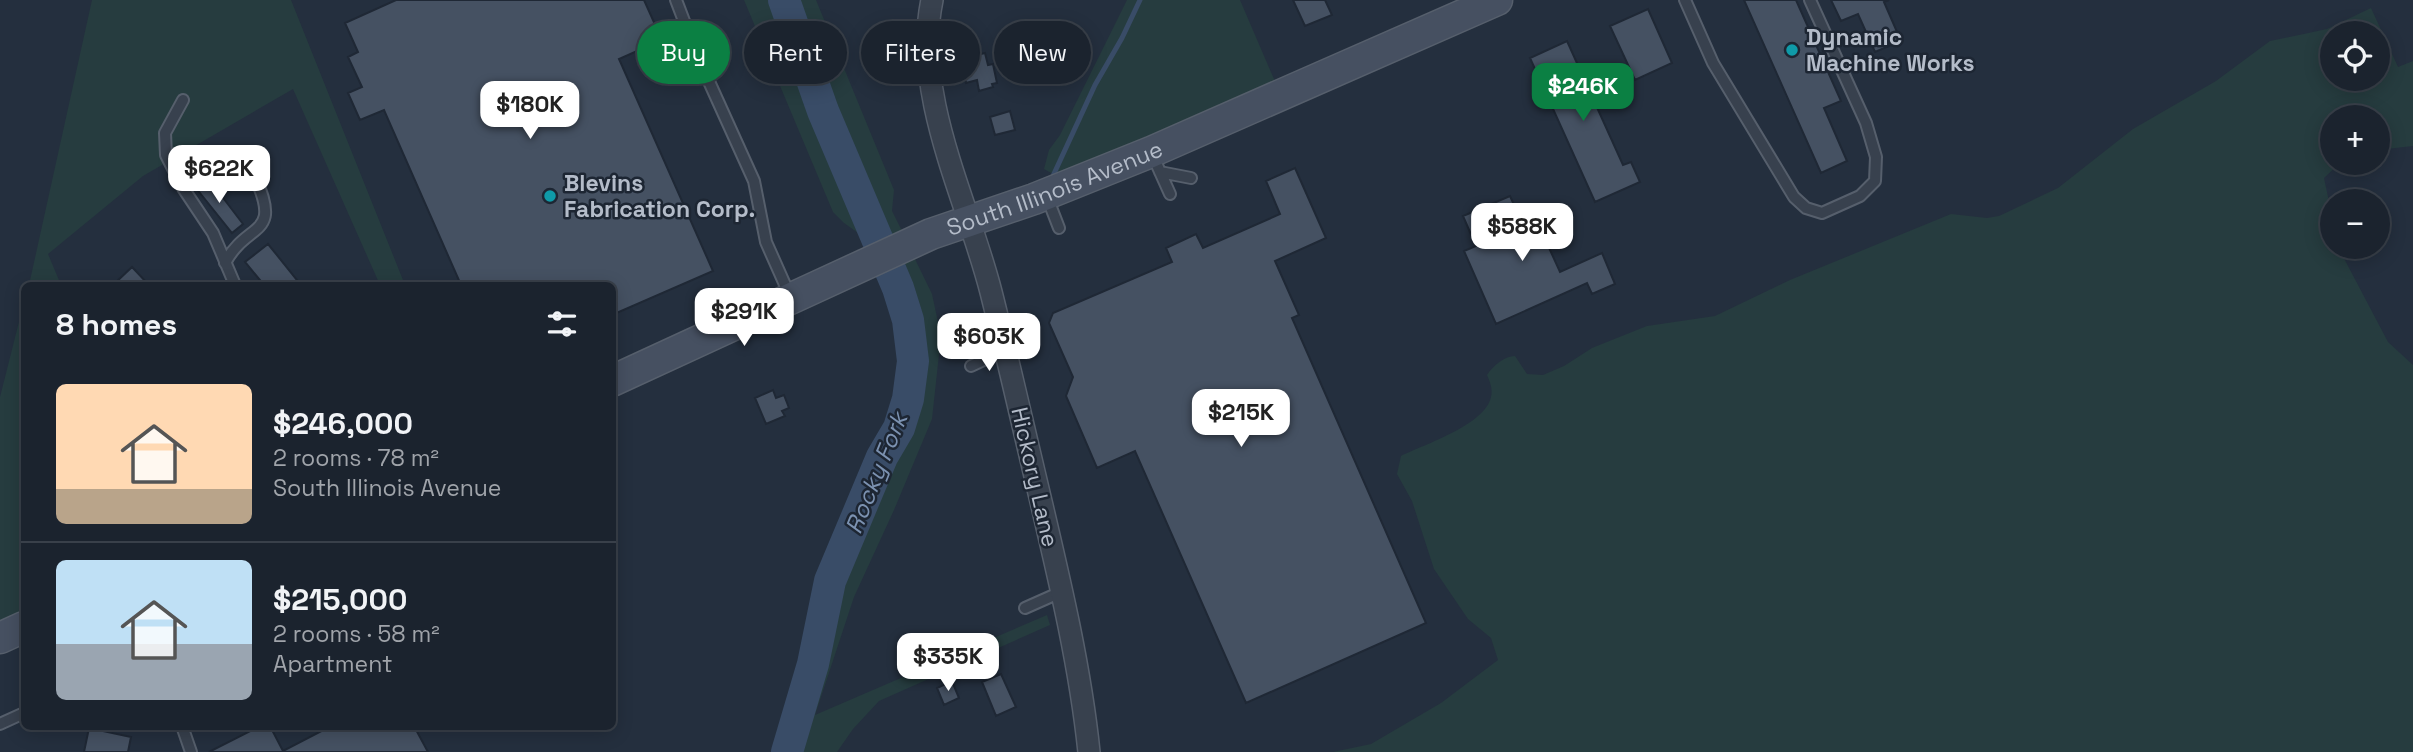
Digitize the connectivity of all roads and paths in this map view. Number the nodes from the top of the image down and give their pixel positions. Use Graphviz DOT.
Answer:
graph roads {
  1 [pos="677,0"];
  2 [pos="932,0"];
  3 [pos="1497,0"];
  4 [pos="1685,0"];
  5 [pos="1811,0"];
  6 [pos="183,100"];
  7 [pos="1155,162"];
  8 [pos="255,177"];
  9 [pos="1191,178"];
  10 [pos="1046,194"];
  11 [pos="1170,194"];
  12 [pos="968,221"];
  13 [pos="1059,228"];
  14 [pos="225,263"];
  15 [pos="233,282"];
  16 [pos="791,298"];
  17 [pos="1005,350"];
  18 [pos="971,366"];
  19 [pos="616,379"];
  20 [pos="1061,592"];
  21 [pos="1025,608"];
  22 [pos="21,628"];
  23 [pos="0,638"];
  24 [pos="21,714"];
  25 [pos="0,724"];
  26 [pos="183,730"];
  27 [pos="191,752"];
  28 [pos="1089,752"];
  1 -- 16 [label="lane"];
  2 -- 12 [label="street, Hickory Lane"];
  3 -- 7 [label="main road, South Illinois Avenue"];
  4 -- 5 [label="lane"];
  6 -- 14 [label="lane"];
  7 -- 9 [label="lane"];
  7 -- 10 [label="main road, South Illinois Avenue"];
  7 -- 11 [label="lane"];
  8 -- 14 [label="lane"];
  10 -- 12 [label="main road, South Illinois Avenue"];
  10 -- 13 [label="lane"];
  12 -- 16 [label="main road, South Illinois Avenue"];
  12 -- 17 [label="street, Hickory Lane"];
  14 -- 15 [label="lane"];
  16 -- 19 [label="main road, South Illinois Avenue"];
  17 -- 18 [label="lane"];
  17 -- 20 [label="street, Hickory Lane"];
  20 -- 21 [label="lane"];
  20 -- 28 [label="street, Hickory Lane"];
  22 -- 23 [label="main road"];
  24 -- 25 [label="lane"];
  26 -- 27 [label="lane"];
}
